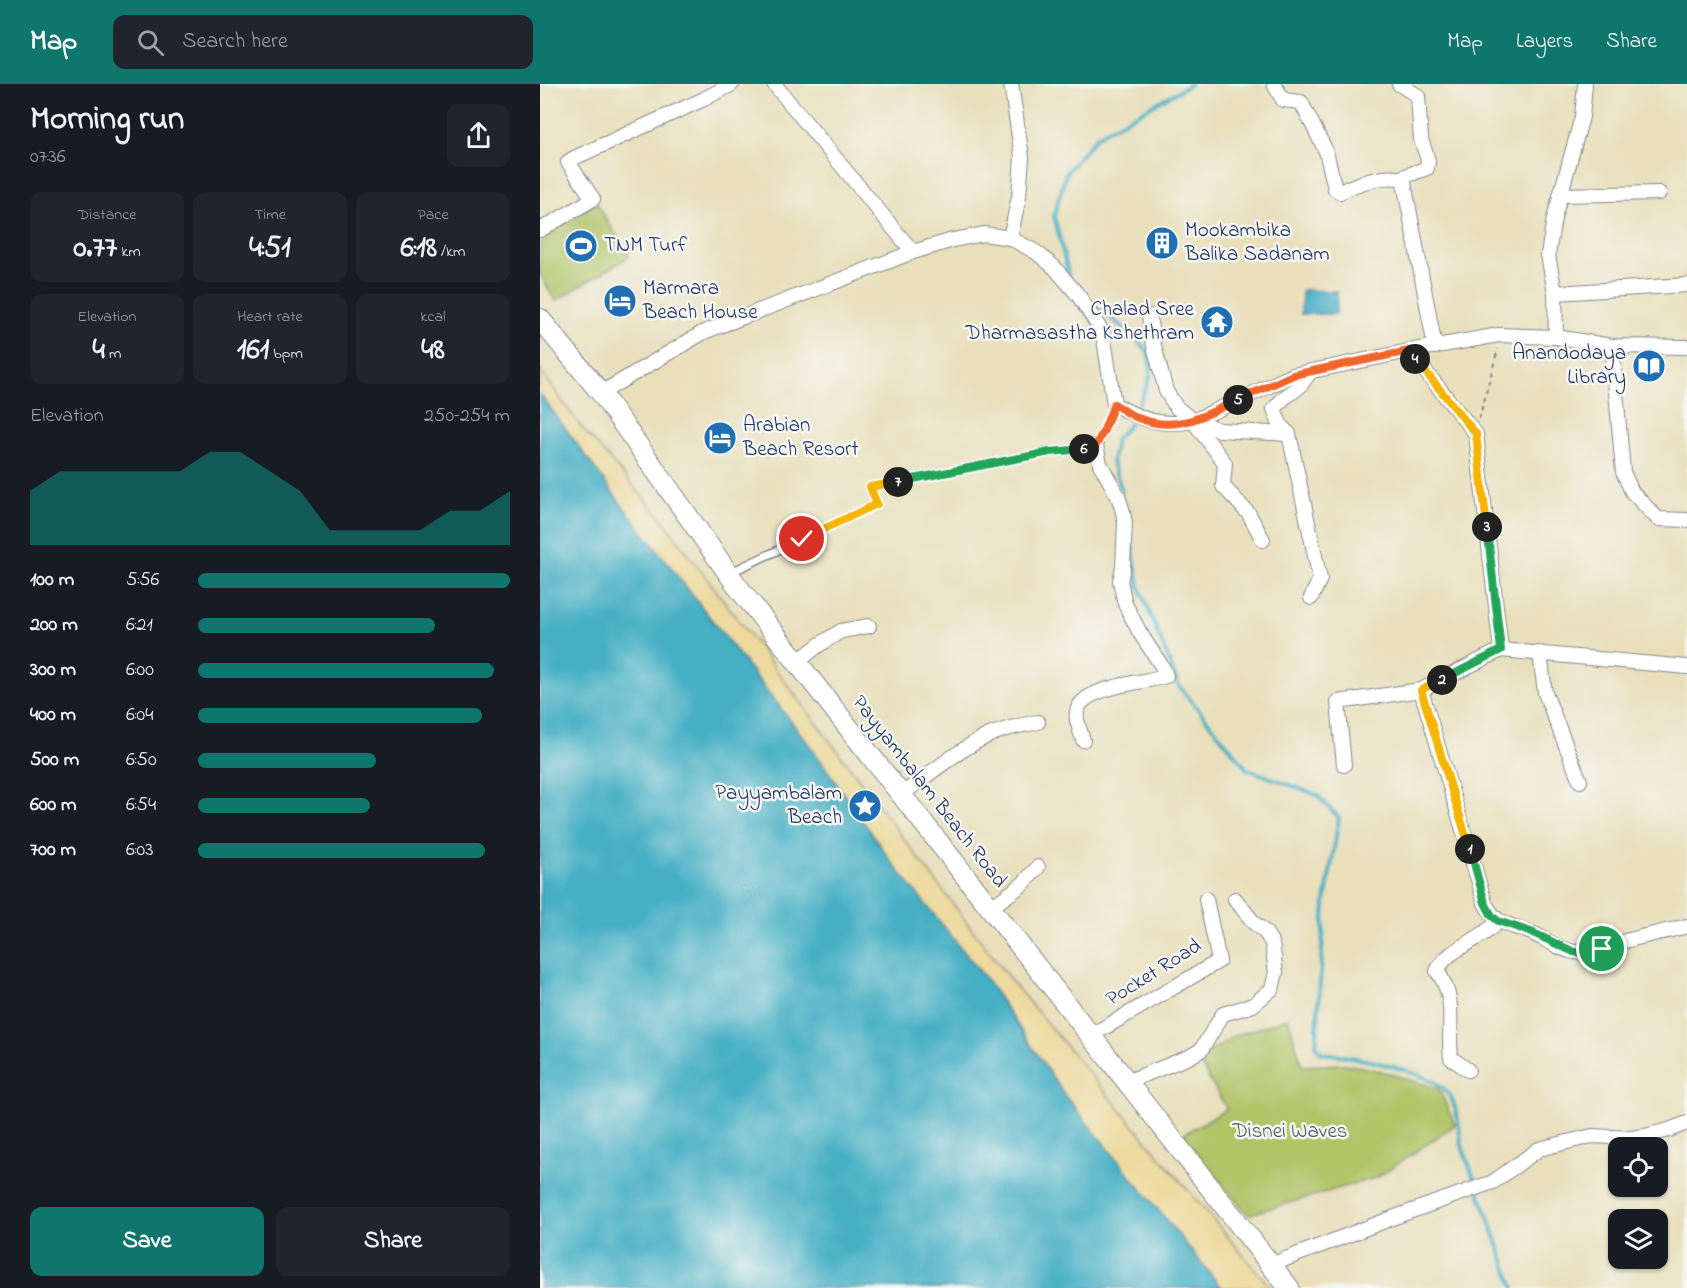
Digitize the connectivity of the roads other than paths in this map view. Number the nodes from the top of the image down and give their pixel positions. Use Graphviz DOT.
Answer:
graph roads {
  1 [pos="732,84"];
  2 [pos="774,84"];
  3 [pos="1011,84"];
  4 [pos="1274,84"];
  5 [pos="1399,84"];
  6 [pos="1585,84"];
  7 [pos="1403,179"];
  8 [pos="1659,193"];
  9 [pos="1560,195"];
  10 [pos="540,230"];
  11 [pos="1010,238"];
  12 [pos="913,252"];
  13 [pos="1687,285"];
  14 [pos="1555,293"];
  15 [pos="1149,316"];
  16 [pos="540,320"];
  17 [pos="1556,337"];
  18 [pos="1612,346"];
  19 [pos="1435,347"];
  20 [pos="1687,347"];
  21 [pos="1409,351"];
  22 [pos="1311,371"];
  23 [pos="602,393"];
  24 [pos="1114,404"];
  25 [pos="1193,421"];
  26 [pos="1289,434"];
  27 [pos="1096,445"];
  28 [pos="1687,520"];
  29 [pos="1263,540"];
  30 [pos="728,574"];
  31 [pos="1311,598"];
  32 [pos="868,626"];
  33 [pos="1501,650"];
  34 [pos="1540,653"];
  35 [pos="797,662"];
  36 [pos="1687,667"];
  37 [pos="1421,690"];
  38 [pos="1038,722"];
  39 [pos="1083,740"];
  40 [pos="1344,765"];
  41 [pos="1580,781"];
  42 [pos="901,795"];
  43 [pos="1038,867"];
  44 [pos="1235,898"];
  45 [pos="1206,899"];
  46 [pos="990,908"];
  47 [pos="1498,921"];
  48 [pos="1687,926"];
  49 [pos="1090,1036"];
  50 [pos="1468,1070"];
  51 [pos="1126,1082"];
  52 [pos="1687,1123"];
  53 [pos="1270,1265"];
  54 [pos="1289,1288"];
  1 -- 10 [label="street"];
  2 -- 12 [label="street"];
  3 -- 11 [label="street"];
  4 -- 7 [label="street"];
  5 -- 7 [label="street"];
  6 -- 9 [label="street"];
  7 -- 19 [label="street"];
  8 -- 9 [label="street"];
  9 -- 14 [label="street"];
  11 -- 12 [label="street"];
  11 -- 24 [label="street"];
  12 -- 23 [label="street"];
  13 -- 14 [label="street"];
  14 -- 17 [label="street"];
  15 -- 25 [label="street"];
  16 -- 23 [label="main road, Payyambalam Beach Road"];
  17 -- 18 [label="street"];
  17 -- 19 [label="street"];
  18 -- 20 [label="street"];
  18 -- 28 [label="street"];
  19 -- 21 [label="street"];
  21 -- 22 [label="street"];
  21 -- 33 [label="street"];
  22 -- 25 [label="street"];
  22 -- 26 [label="street"];
  23 -- 30 [label="main road, Payyambalam Beach Road"];
  24 -- 25 [label="street"];
  24 -- 27 [label="lane"];
  25 -- 26 [label="street"];
  25 -- 29 [label="street"];
  26 -- 31 [label="street"];
  27 -- 30 [label="lane"];
  27 -- 39 [label="street"];
  30 -- 35 [label="main road, Payyambalam Beach Road"];
  32 -- 35 [label="street"];
  33 -- 34 [label="street"];
  33 -- 37 [label="street"];
  34 -- 36 [label="street"];
  34 -- 41 [label="street"];
  35 -- 42 [label="main road, Payyambalam Beach Road"];
  37 -- 40 [label="street"];
  37 -- 47 [label="street"];
  38 -- 42 [label="street"];
  42 -- 46 [label="main road, Payyambalam Beach Road"];
  43 -- 46 [label="street"];
  44 -- 51 [label="street"];
  45 -- 49 [label="street, Pocket Road"];
  46 -- 49 [label="main road, Payyambalam Beach Road"];
  47 -- 48 [label="street"];
  47 -- 50 [label="street"];
  49 -- 51 [label="main road, Payyambalam Beach Road"];
  51 -- 53 [label="main road, Payyambalam Beach Road"];
  52 -- 53 [label="street"];
  53 -- 54 [label="main road, Payyambalam Beach Road"];
}
